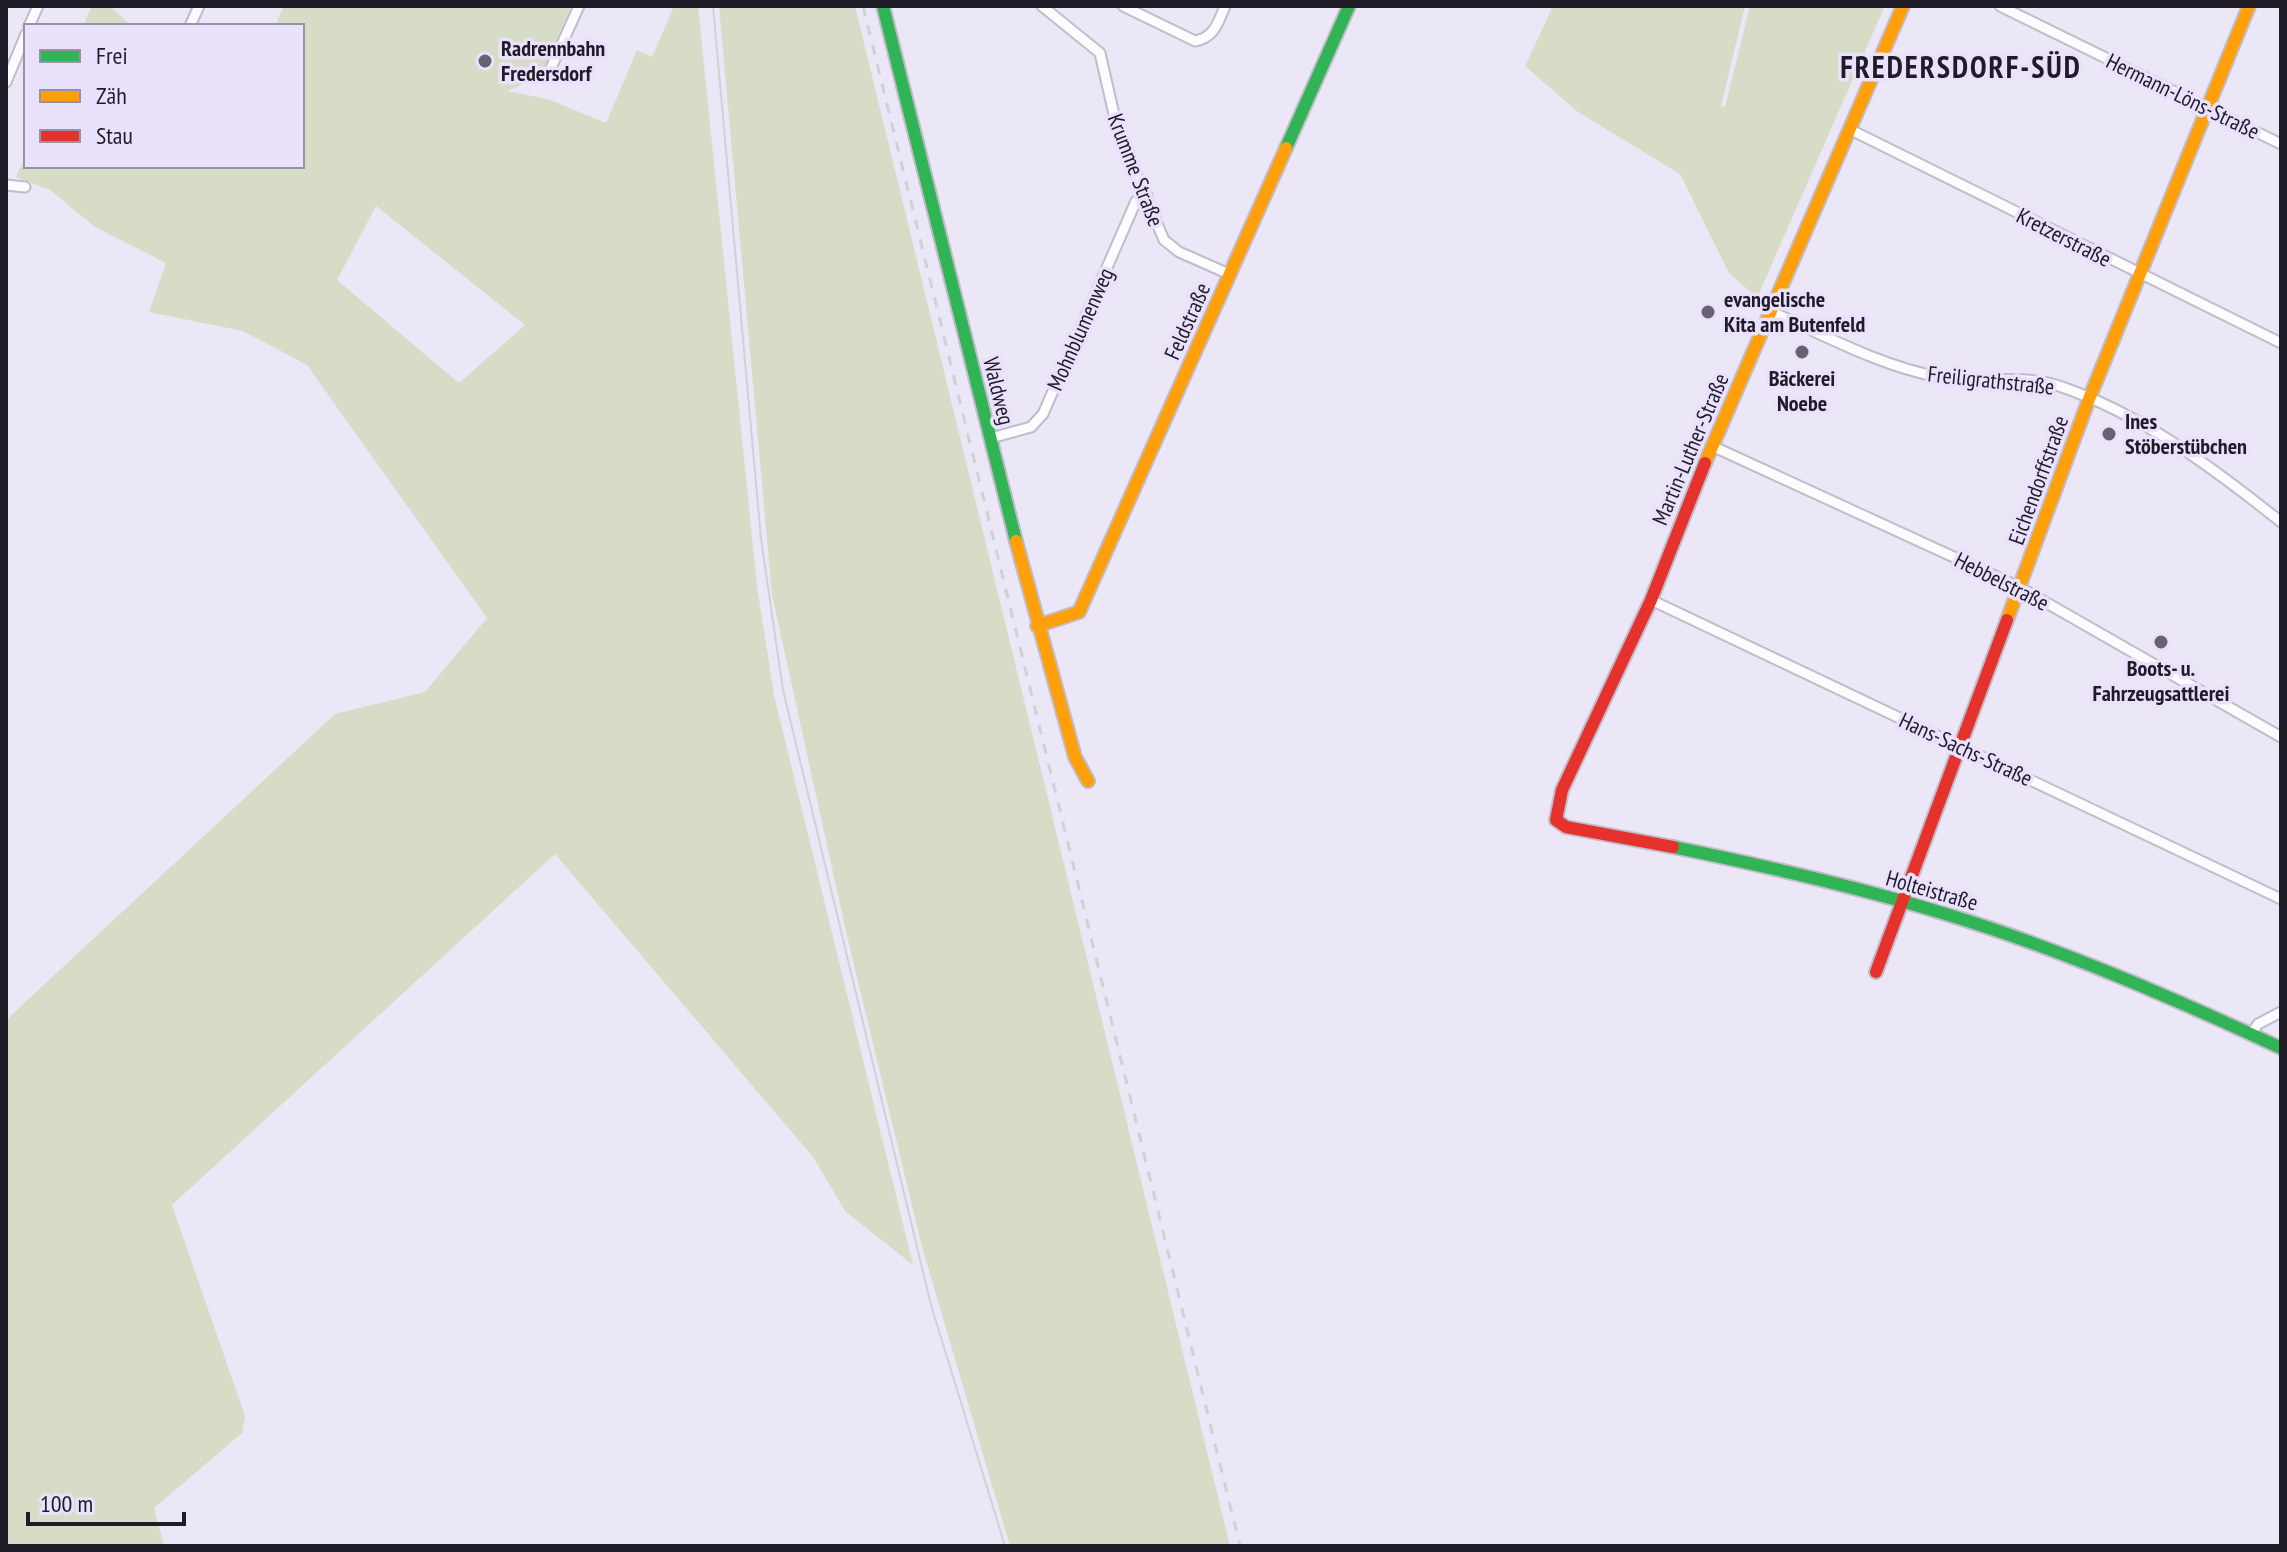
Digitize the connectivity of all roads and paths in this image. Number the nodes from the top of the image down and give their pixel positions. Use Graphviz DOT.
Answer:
graph roads {
  1 [pos="579,6"];
  2 [pos="883,6"];
  3 [pos="1042,6"];
  4 [pos="1225,6"];
  5 [pos="1349,6"];
  6 [pos="1903,6"];
  7 [pos="2000,6"];
  8 [pos="2249,6"];
  9 [pos="1123,7"];
  10 [pos="24,39"];
  11 [pos="551,68"];
  12 [pos="6,82"];
  13 [pos="2206,108"];
  14 [pos="1849,129"];
  15 [pos="2281,144"];
  16 [pos="6,185"];
  17 [pos="25,187"];
  18 [pos="1147,196"];
  19 [pos="1229,274"];
  20 [pos="2138,274"];
  21 [pos="1770,311"];
  22 [pos="2281,343"];
  23 [pos="2089,399"];
  24 [pos="991,438"];
  25 [pos="1712,446"];
  26 [pos="2279,516"];
  27 [pos="2019,587"];
  28 [pos="1651,600"];
  29 [pos="1037,626"];
  30 [pos="2281,737"];
  31 [pos="1960,746"];
  32 [pos="1088,781"];
  33 [pos="1556,820"];
  34 [pos="2281,899"];
  35 [pos="1903,901"];
  36 [pos="1876,972"];
  37 [pos="2281,1012"];
  38 [pos="2251,1034"];
  39 [pos="2281,1048"];
  1 -- 11 [label="street"];
  2 -- 24 [label="street, Waldweg"];
  3 -- 18 [label="street, Krumme Straße"];
  4 -- 9 [label="street"];
  5 -- 19 [label="street, Feldstraße"];
  6 -- 14 [label="street, Martin-Luther-Straße"];
  7 -- 13 [label="street, Hermann-Löns-Straße"];
  8 -- 13 [label="street, Eichendorffstraße"];
  10 -- 12 [label="street"];
  13 -- 15 [label="street, Hermann-Löns-Straße"];
  13 -- 20 [label="street, Eichendorffstraße"];
  14 -- 20 [label="street, Kretzerstraße"];
  14 -- 21 [label="street, Martin-Luther-Straße"];
  16 -- 17 [label="street"];
  18 -- 19 [label="street, Krumme Straße"];
  18 -- 24 [label="street, Mohnblumenweg"];
  19 -- 29 [label="street, Feldstraße"];
  20 -- 22 [label="street, Kretzerstraße"];
  20 -- 23 [label="street, Eichendorffstraße"];
  21 -- 23 [label="street, Freiligrathstraße"];
  21 -- 25 [label="street, Martin-Luther-Straße"];
  23 -- 26 [label="street, Freiligrathstraße"];
  23 -- 27 [label="street, Eichendorffstraße"];
  24 -- 29 [label="street, Waldweg"];
  25 -- 27 [label="street, Hebbelstraße"];
  25 -- 28 [label="street, Martin-Luther-Straße"];
  27 -- 30 [label="street, Hebbelstraße"];
  27 -- 31 [label="street, Eichendorffstraße"];
  28 -- 31 [label="street, Hans-Sachs-Straße"];
  28 -- 33 [label="street, Martin-Luther-Straße"];
  29 -- 32 [label="street, Waldweg"];
  31 -- 34 [label="street, Hans-Sachs-Straße"];
  31 -- 35 [label="street, Eichendorffstraße"];
  33 -- 35 [label="street, Holteistraße"];
  35 -- 36 [label="street, Eichendorffstraße"];
  35 -- 38 [label="street, Holteistraße"];
  37 -- 38 [label="street"];
  38 -- 39 [label="street, Holteistraße"];
}
